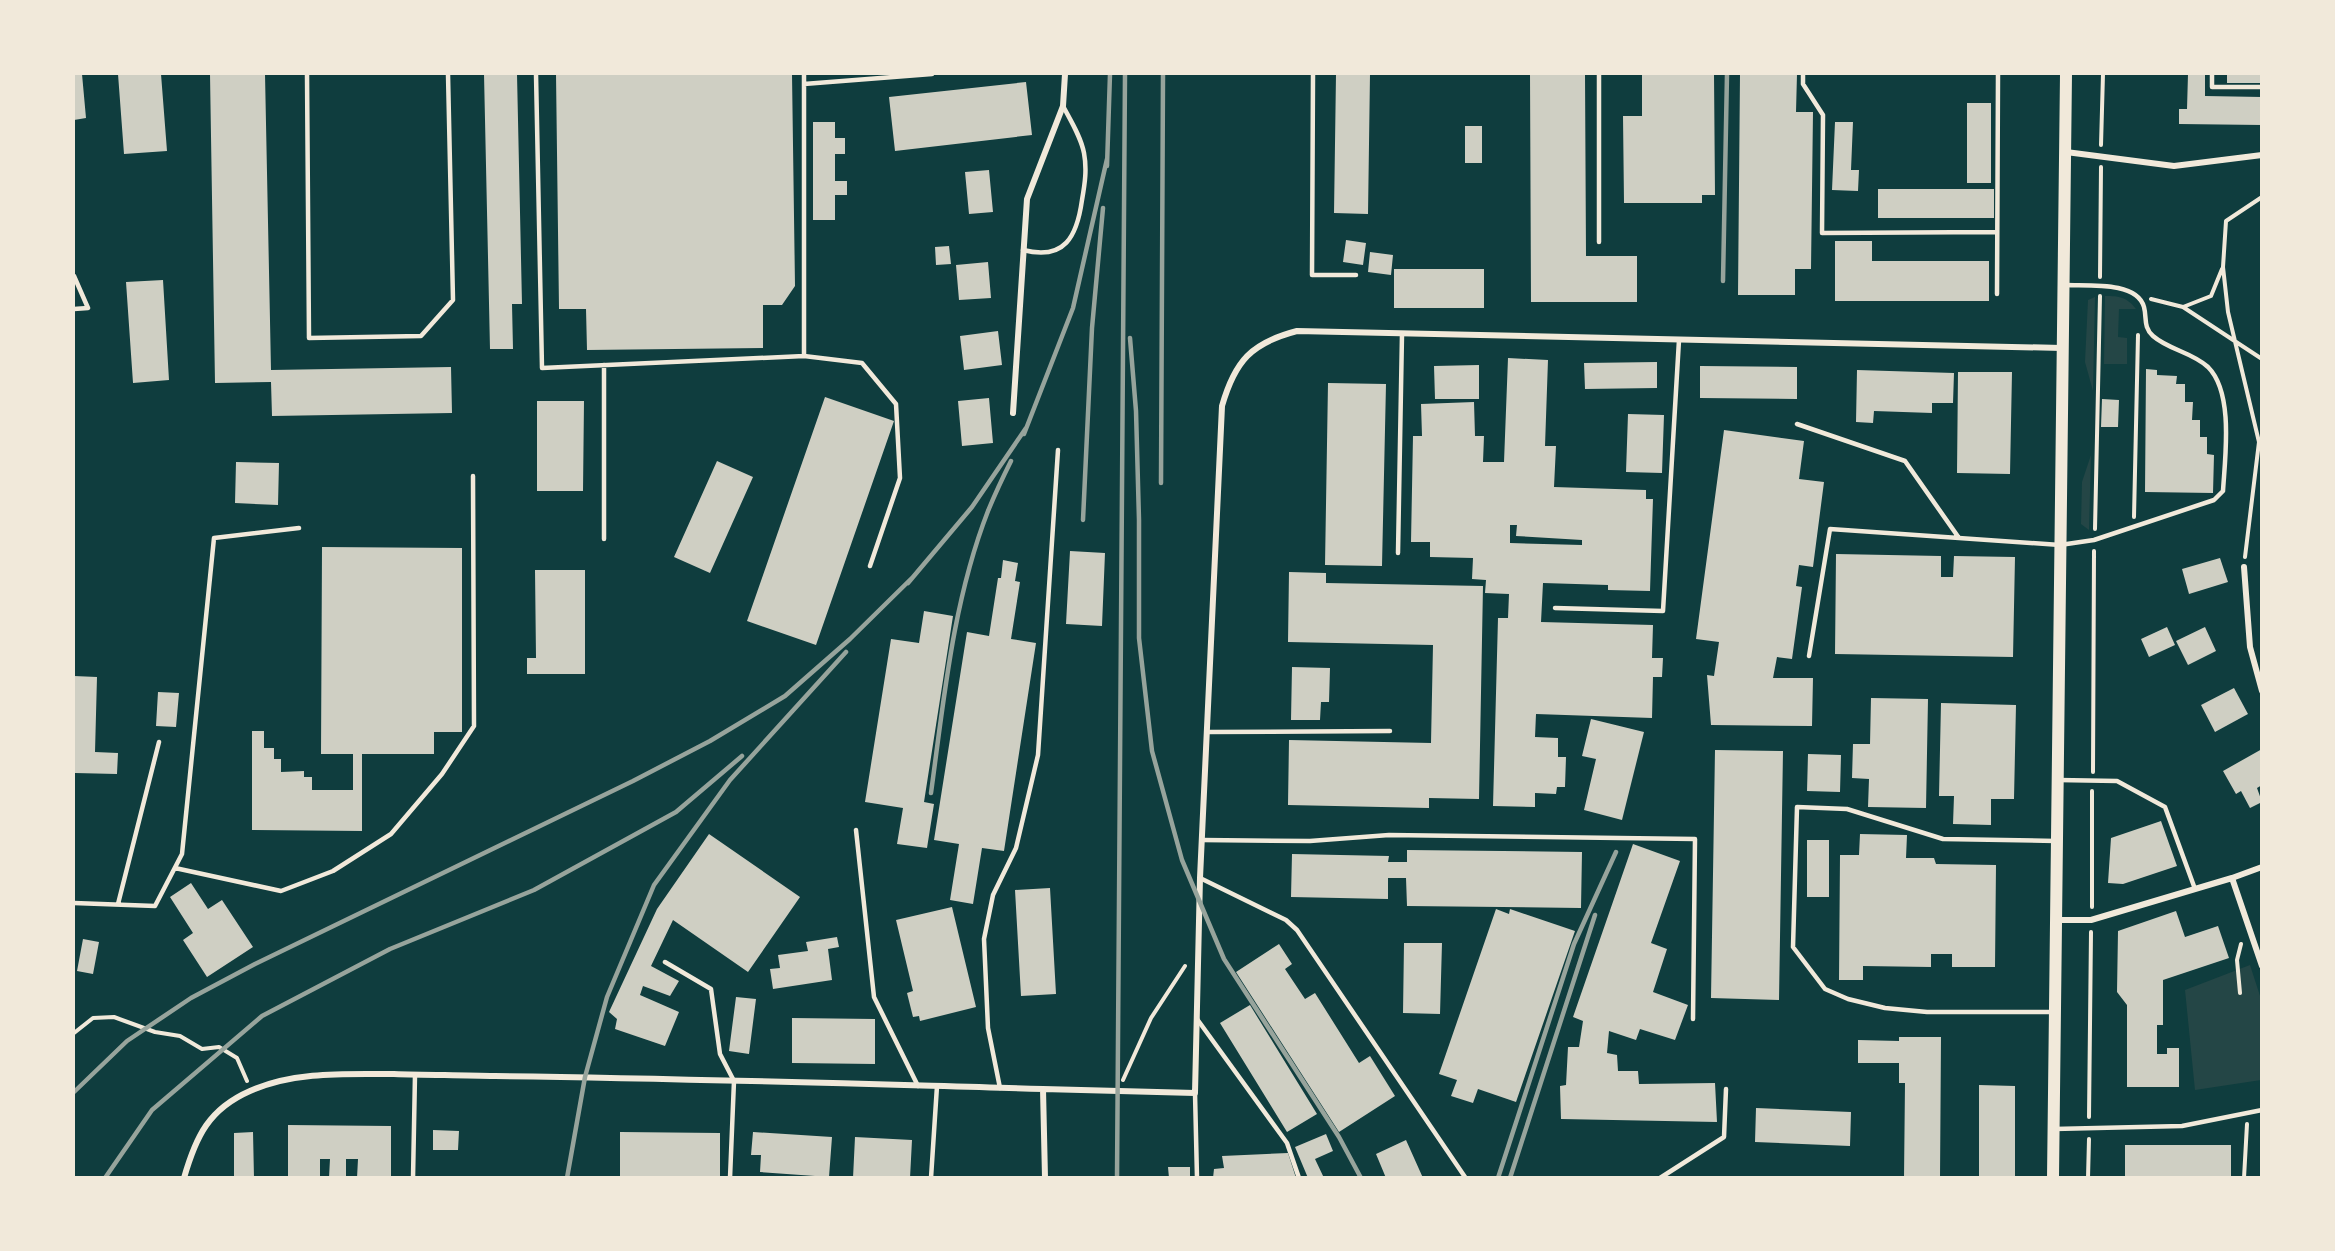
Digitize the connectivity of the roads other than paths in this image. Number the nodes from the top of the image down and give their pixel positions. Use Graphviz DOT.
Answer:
graph roads {
  1 [pos="307,74"];
  2 [pos="448,74"];
  3 [pos="536,74"];
  4 [pos="804,74"];
  5 [pos="932,74"];
  6 [pos="1065,74"];
  7 [pos="1312,74"];
  8 [pos="1599,74"];
  9 [pos="1803,74"];
  10 [pos="1998,74"];
  11 [pos="2066,74"];
  12 [pos="2212,74"];
  13 [pos="804,84"];
  14 [pos="2262,87"];
  15 [pos="1063,106"];
  16 [pos="2065,152"];
  17 [pos="2262,155"];
  18 [pos="1997,232"];
  19 [pos="1599,242"];
  20 [pos="1023,250"];
  21 [pos="1356,275"];
  22 [pos="74,276"];
  23 [pos="2064,285"];
  24 [pos="1997,294"];
  25 [pos="74,309"];
  26 [pos="1402,334"];
  27 [pos="1679,340"];
  28 [pos="2063,348"];
  29 [pos="804,356"];
  30 [pos="604,365"];
  31 [pos="1013,413"];
  32 [pos="1797,424"];
  33 [pos="1058,450"];
  34 [pos="473,477"];
  35 [pos="299,528"];
  36 [pos="1959,538"];
  37 [pos="604,539"];
  38 [pos="2060,545"];
  39 [pos="1398,553"];
  40 [pos="870,566"];
  41 [pos="2244,567"];
  42 [pos="1555,608"];
  43 [pos="1809,656"];
  44 [pos="2262,691"];
  45 [pos="1390,731"];
  46 [pos="1208,732"];
  47 [pos="159,742"];
  48 [pos="2058,780"];
  49 [pos="856,830"];
  50 [pos="1202,840"];
  51 [pos="2057,841"];
  52 [pos="2262,867"];
  53 [pos="175,868"];
  54 [pos="2232,878"];
  55 [pos="1200,879"];
  56 [pos="2195,889"];
  57 [pos="74,903"];
  58 [pos="118,904"];
  59 [pos="2056,920"];
  60 [pos="665,962"];
  61 [pos="2262,966"];
  62 [pos="2055,1012"];
  63 [pos="1197,1018"];
  64 [pos="1693,1019"];
  65 [pos="415,1074"];
  66 [pos="734,1081"];
  67 [pos="918,1086"];
  68 [pos="937,1086"];
  69 [pos="1000,1088"];
  70 [pos="1043,1089"];
  71 [pos="1726,1089"];
  72 [pos="1195,1093"];
  73 [pos="2262,1110"];
  74 [pos="2054,1129"];
  75 [pos="1465,1177"];
  76 [pos="184,1178"];
  77 [pos="413,1178"];
  78 [pos="730,1178"];
  79 [pos="931,1178"];
  80 [pos="1044,1178"];
  81 [pos="1197,1178"];
  82 [pos="1299,1178"];
  83 [pos="1660,1178"];
  84 [pos="2053,1178"];
  1 -- 2 [label="lane"];
  3 -- 30 [label="lane"];
  4 -- 13 [label="lane"];
  5 -- 13 [label="lane"];
  6 -- 15 [label="street"];
  7 -- 21 [label="lane"];
  8 -- 19 [label="lane"];
  9 -- 18 [label="lane"];
  10 -- 18 [label="lane"];
  11 -- 16 [label="main road"];
  12 -- 14 [label="lane"];
  13 -- 29 [label="lane"];
  15 -- 20 [label="street"];
  15 -- 20 [label="lane"];
  16 -- 17 [label="street"];
  16 -- 23 [label="main road"];
  18 -- 24 [label="lane"];
  20 -- 31 [label="street"];
  22 -- 25 [label="lane"];
  23 -- 28 [label="main road"];
  23 -- 38 [label="lane"];
  26 -- 27 [label="street"];
  26 -- 39 [label="lane"];
  26 -- 46 [label="street"];
  27 -- 28 [label="street"];
  27 -- 42 [label="lane"];
  28 -- 38 [label="main road"];
  29 -- 30 [label="lane"];
  29 -- 40 [label="lane"];
  30 -- 37 [label="lane"];
  32 -- 36 [label="lane"];
  33 -- 69 [label="lane"];
  34 -- 53 [label="lane"];
  35 -- 53 [label="lane"];
  36 -- 38 [label="lane"];
  36 -- 43 [label="lane"];
  38 -- 48 [label="main road"];
  41 -- 44 [label="street"];
  45 -- 46 [label="lane"];
  46 -- 50 [label="street"];
  47 -- 58 [label="lane"];
  48 -- 51 [label="main road"];
  48 -- 56 [label="lane"];
  49 -- 67 [label="lane"];
  50 -- 55 [label="street"];
  50 -- 64 [label="lane"];
  51 -- 59 [label="main road"];
  51 -- 62 [label="lane"];
  52 -- 54 [label="street"];
  53 -- 58 [label="lane"];
  54 -- 56 [label="street"];
  54 -- 61 [label="street"];
  55 -- 63 [label="street"];
  55 -- 75 [label="lane"];
  56 -- 59 [label="street"];
  57 -- 58 [label="lane"];
  59 -- 62 [label="main road"];
  60 -- 66 [label="lane"];
  62 -- 74 [label="main road"];
  63 -- 72 [label="street"];
  63 -- 82 [label="lane"];
  65 -- 66 [label="street"];
  65 -- 76 [label="street"];
  65 -- 77 [label="lane"];
  66 -- 67 [label="street"];
  66 -- 78 [label="lane"];
  67 -- 68 [label="street"];
  68 -- 69 [label="street"];
  68 -- 79 [label="lane"];
  69 -- 70 [label="street"];
  70 -- 72 [label="street"];
  70 -- 80 [label="street"];
  71 -- 83 [label="lane"];
  72 -- 81 [label="lane"];
  73 -- 74 [label="lane"];
  74 -- 84 [label="main road"];
}
